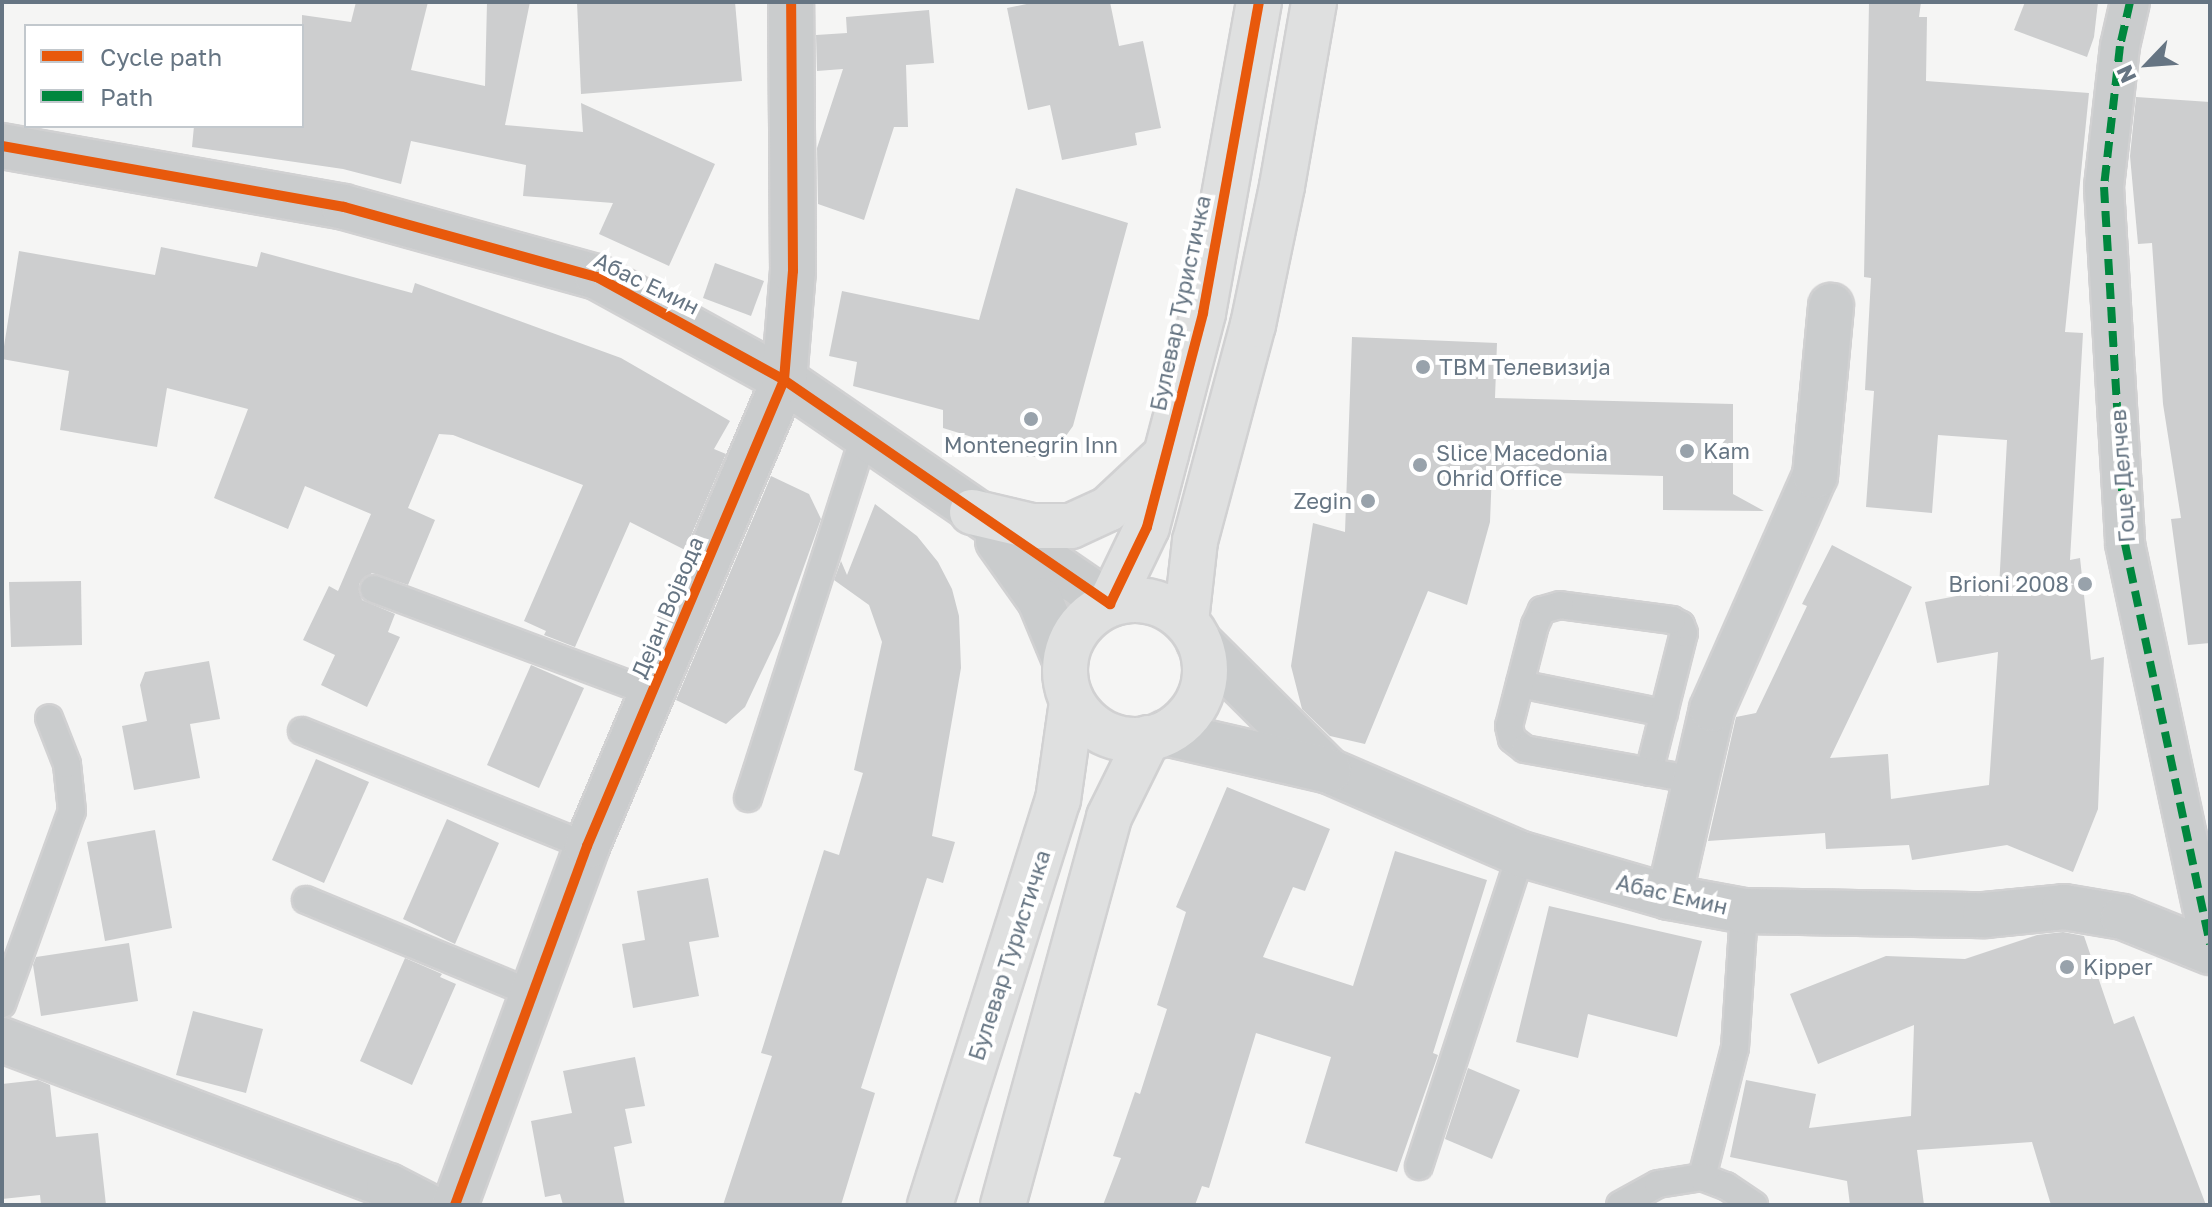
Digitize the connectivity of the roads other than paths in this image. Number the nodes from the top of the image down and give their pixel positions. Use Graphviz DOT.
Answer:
graph roads {
  1 [pos="791,2"];
  2 [pos="1259,2"];
  3 [pos="1314,2"];
  4 [pos="2130,2"];
  5 [pos="2,146"];
  6 [pos="1831,306"];
  7 [pos="784,380"];
  8 [pos="864,436"];
  9 [pos="1166,455"];
  10 [pos="972,512"];
  11 [pos="374,589"];
  12 [pos="1110,604"];
  13 [pos="1193,632"];
  14 [pos="1065,660"];
  15 [pos="1520,684"];
  16 [pos="652,693"];
  17 [pos="1072,702"];
  18 [pos="1664,713"];
  19 [pos="49,718"];
  20 [pos="302,731"];
  21 [pos="1156,736"];
  22 [pos="1329,771"];
  23 [pos="1649,772"];
  24 [pos="1696,780"];
  25 [pos="748,798"];
  26 [pos="587,846"];
  27 [pos="1521,854"];
  28 [pos="1669,897"];
  29 [pos="306,900"];
  30 [pos="1744,911"];
  31 [pos="2210,944"];
  32 [pos="2210,952"];
  33 [pos="531,993"];
  34 [pos="2,1004"];
  35 [pos="2,1040"];
  36 [pos="1419,1166"];
  37 [pos="1702,1177"];
  38 [pos="426,1205"];
  39 [pos="455,1205"];
  40 [pos="930,1205"];
  41 [pos="1003,1205"];
  42 [pos="1620,1205"];
  43 [pos="1754,1205"];
  1 -- 7 [label="street, Дејан Војвода"];
  2 -- 9 [label="main road, Булевар Туристичка"];
  3 -- 13 [label="main road"];
  4 -- 31 [label="street, Гоце Делчев"];
  5 -- 7 [label="street, Абас Емин"];
  6 -- 24 [label="street"];
  7 -- 8 [label="street, Абас Емин"];
  7 -- 16 [label="street, Дејан Војвода"];
  8 -- 10 [label="street, Абас Емин"];
  8 -- 25 [label="lane"];
  9 -- 10 [label="main road"];
  9 -- 12 [label="main road, Булевар Туристичка"];
  10 -- 12 [label="street, Абас Емин"];
  10 -- 14 [label="street"];
  11 -- 16 [label="lane"];
  12 -- 13 [label="main road"];
  12 -- 14 [label="main road"];
  13 -- 21 [label="main road"];
  13 -- 22 [label="street, Абас Емин"];
  14 -- 17 [label="main road"];
  15 -- 18 [label="lane"];
  15 -- 18 [label="lane"];
  15 -- 23 [label="lane"];
  16 -- 26 [label="street, Дејан Војвода"];
  17 -- 21 [label="main road"];
  17 -- 40 [label="main road, Булевар Туристичка"];
  18 -- 23 [label="lane"];
  19 -- 34 [label="lane"];
  20 -- 26 [label="lane"];
  21 -- 22 [label="street"];
  21 -- 41 [label="main road"];
  22 -- 27 [label="street, Абас Емин"];
  23 -- 24 [label="lane"];
  24 -- 28 [label="street"];
  26 -- 33 [label="street, Дејан Војвода"];
  27 -- 28 [label="street, Абас Емин"];
  27 -- 36 [label="lane"];
  28 -- 30 [label="street, Абас Емин"];
  29 -- 33 [label="lane"];
  30 -- 32 [label="street, Абас Емин"];
  30 -- 37 [label="lane"];
  33 -- 39 [label="street, Дејан Војвода"];
  35 -- 38 [label="street"];
  37 -- 42 [label="lane"];
  37 -- 43 [label="lane"];
}
